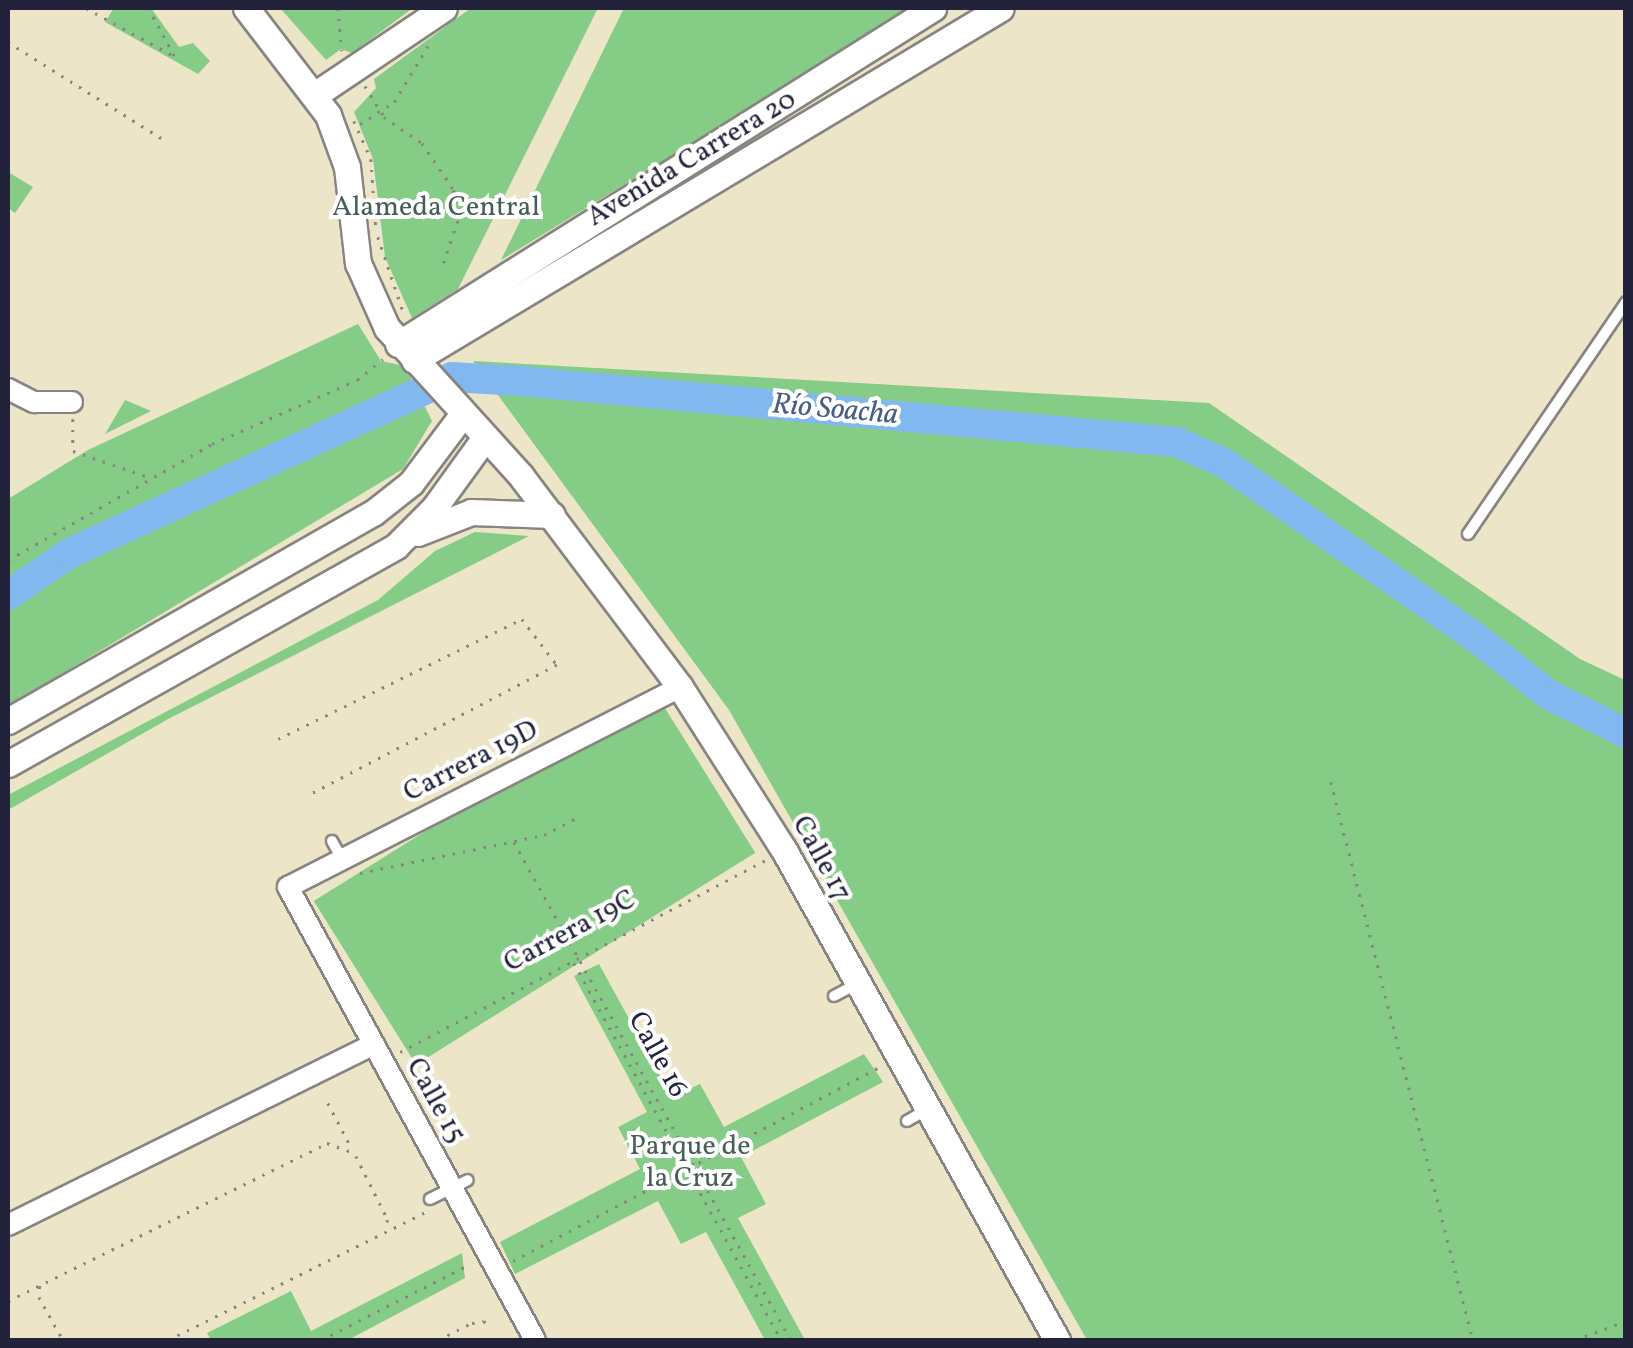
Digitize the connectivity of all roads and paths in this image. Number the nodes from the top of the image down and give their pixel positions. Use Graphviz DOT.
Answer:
graph roads {
  1 [pos="86,8"];
  2 [pos="148,8"];
  3 [pos="246,8"];
  4 [pos="338,8"];
  5 [pos="934,8"];
  6 [pos="1001,8"];
  7 [pos="433,15"];
  8 [pos="8,42"];
  9 [pos="356,69"];
  10 [pos="316,94"];
  11 [pos="381,113"];
  12 [pos="360,124"];
  13 [pos="161,138"];
  14 [pos="444,265"];
  15 [pos="1626,302"];
  16 [pos="419,367"];
  17 [pos="8,389"];
  18 [pos="72,402"];
  19 [pos="462,415"];
  20 [pos="484,440"];
  21 [pos="150,478"];
  22 [pos="552,515"];
  23 [pos="1468,534"];
  24 [pos="396,546"];
  25 [pos="8,560"];
  26 [pos="680,687"];
  27 [pos="8,721"];
  28 [pos="278,739"];
  29 [pos="8,764"];
  30 [pos="1331,782"];
  31 [pos="308,796"];
  32 [pos="580,816"];
  33 [pos="514,842"];
  34 [pos="784,850"];
  35 [pos="338,859"];
  36 [pos="288,887"];
  37 [pos="579,959"];
  38 [pos="573,962"];
  39 [pos="378,1053"];
  40 [pos="898,1060"];
  41 [pos="328,1103"];
  42 [pos="354,1153"];
  43 [pos="696,1166"];
  44 [pos="688,1171"];
  45 [pos="460,1183"];
  46 [pos="430,1199"];
  47 [pos="8,1224"];
  48 [pos="380,1234"];
  49 [pos="492,1262"];
  50 [pos="40,1285"];
  51 [pos="8,1301"];
  52 [pos="1626,1321"];
  53 [pos="491,1328"];
  54 [pos="63,1340"];
  55 [pos="168,1340"];
  56 [pos="321,1340"];
  57 [pos="438,1340"];
  58 [pos="535,1340"];
  59 [pos="781,1340"];
  60 [pos="791,1340"];
  61 [pos="1058,1340"];
  62 [pos="1474,1340"];
  63 [pos="1575,1340"];
  1 -- 2 [label="path"];
  3 -- 10 [label="street"];
  4 -- 9 [label="path"];
  5 -- 16 [label="street, Avenida Carrera 20"];
  6 -- 16 [label="street, Avenida Carrera 20"];
  7 -- 9 [label="street"];
  7 -- 11 [label="path"];
  8 -- 13 [label="path"];
  9 -- 10 [label="street"];
  9 -- 11 [label="path"];
  10 -- 16 [label="street"];
  11 -- 12 [label="path"];
  11 -- 14 [label="path"];
  15 -- 23 [label="lane"];
  16 -- 19 [label="street, Calle 17"];
  16 -- 21 [label="path"];
  17 -- 18 [label="street"];
  18 -- 21 [label="path"];
  19 -- 20 [label="street, Calle 17"];
  19 -- 27 [label="street"];
  20 -- 22 [label="street, Calle 17"];
  20 -- 24 [label="street"];
  21 -- 25 [label="path"];
  22 -- 24 [label="street"];
  22 -- 26 [label="street, Calle 17"];
  24 -- 29 [label="street"];
  26 -- 34 [label="street, Calle 17"];
  26 -- 35 [label="street, Carrera 19D"];
  28 -- 31 [label="path"];
  30 -- 62 [label="path"];
  32 -- 33 [label="path"];
  33 -- 35 [label="path"];
  33 -- 37 [label="path, Calle 16"];
  34 -- 37 [label="path, Carrera 19C"];
  34 -- 40 [label="street, Calle 17"];
  35 -- 36 [label="street, Carrera 19D"];
  36 -- 39 [label="street, Calle 15"];
  37 -- 38 [label="path, Carrera 19C"];
  37 -- 43 [label="path, Calle 16"];
  38 -- 39 [label="path, Carrera 19C"];
  38 -- 44 [label="path"];
  39 -- 45 [label="street, Calle 15"];
  39 -- 47 [label="street"];
  40 -- 43 [label="path"];
  40 -- 61 [label="street, Calle 17"];
  41 -- 42 [label="path"];
  42 -- 48 [label="path"];
  42 -- 50 [label="path"];
  43 -- 44 [label="path"];
  43 -- 60 [label="path, Calle 16"];
  44 -- 49 [label="path"];
  44 -- 59 [label="path"];
  45 -- 46 [label="lane"];
  45 -- 49 [label="street, Calle 15"];
  46 -- 48 [label="path"];
  48 -- 55 [label="path"];
  49 -- 56 [label="path"];
  49 -- 58 [label="street, Calle 15"];
  50 -- 51 [label="path"];
  50 -- 54 [label="path"];
  52 -- 63 [label="path"];
  53 -- 57 [label="path"];
}
